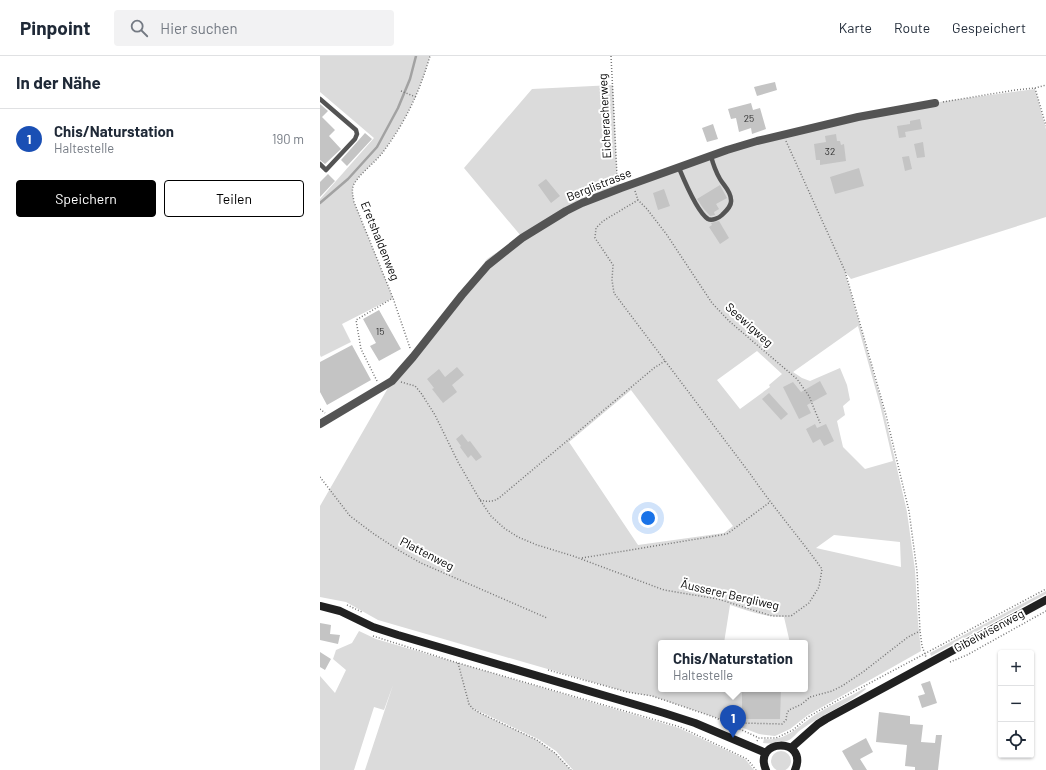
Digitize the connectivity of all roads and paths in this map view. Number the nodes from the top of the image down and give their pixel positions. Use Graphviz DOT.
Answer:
graph roads {
  1 [pos="430,56"];
  2 [pos="611,56"];
  3 [pos="1046,85"];
  4 [pos="1035,88"];
  5 [pos="401,91"];
  6 [pos="416,98"];
  7 [pos="320,99"];
  8 [pos="935,104"];
  9 [pos="1046,126"];
  10 [pos="784,134"];
  11 [pos="711,156"];
  12 [pos="320,164"];
  13 [pos="679,168"];
  14 [pos="617,175"];
  15 [pos="638,200"];
  16 [pos="393,298"];
  17 [pos="413,357"];
  18 [pos="665,360"];
  19 [pos="392,381"];
  20 [pos="381,388"];
  21 [pos="820,423"];
  22 [pos="320,424"];
  23 [pos="320,477"];
  24 [pos="480,500"];
  25 [pos="770,502"];
  26 [pos="581,558"];
  27 [pos="1046,589"];
  28 [pos="1046,600"];
  29 [pos="342,603"];
  30 [pos="320,606"];
  31 [pos="1046,611"];
  32 [pos="365,613"];
  33 [pos="546,618"];
  34 [pos="920,631"];
  35 [pos="925,654"];
  36 [pos="929,663"];
  37 [pos="946,663"];
  38 [pos="545,669"];
  39 [pos="720,719"];
  40 [pos="759,738"];
  41 [pos="754,747"];
  42 [pos="791,748"];
  43 [pos="766,753"];
  44 [pos="571,770"];
  45 [pos="756,770"];
  46 [pos="766,770"];
  47 [pos="795,770"];
  1 -- 6 [label="path, Eretshaldenweg"];
  2 -- 14 [label="path, Eicheracherweg"];
  3 -- 4 [label="path"];
  4 -- 8 [label="path"];
  4 -- 9 [label="path"];
  5 -- 6 [label="path"];
  6 -- 16 [label="path, Eretshaldenweg"];
  7 -- 12 [label="lane"];
  8 -- 10 [label="street, Berglistrasse"];
  10 -- 11 [label="street, Berglistrasse"];
  10 -- 34 [label="path"];
  11 -- 13 [label="street, Berglistrasse"];
  11 -- 13 [label="lane"];
  13 -- 17 [label="street, Berglistrasse"];
  15 -- 18 [label="path, Äusserer Bergliweg"];
  15 -- 21 [label="path, Seewigweg"];
  16 -- 17 [label="path, Eretshaldenweg"];
  16 -- 20 [label="path"];
  17 -- 19 [label="street, Berglistrasse"];
  18 -- 24 [label="path"];
  18 -- 25 [label="path, Äusserer Bergliweg"];
  19 -- 20 [label="street, Berglistrasse"];
  19 -- 24 [label="path, Äusserer Bergliweg"];
  20 -- 22 [label="street, Berglistrasse"];
  23 -- 33 [label="path, Plattenweg"];
  24 -- 26 [label="path, Äusserer Bergliweg"];
  25 -- 26 [label="path"];
  25 -- 26 [label="path, Äusserer Bergliweg"];
  27 -- 35 [label="path"];
  28 -- 36 [label="main road"];
  29 -- 32 [label="path"];
  30 -- 41 [label="main road"];
  31 -- 37 [label="path, Gibelwisenweg"];
  34 -- 35 [label="path"];
  34 -- 39 [label="path"];
  35 -- 36 [label="path"];
  35 -- 40 [label="path"];
  36 -- 42 [label="main road"];
  38 -- 39 [label="path"];
  39 -- 40 [label="path"];
  40 -- 41 [label="path"];
  41 -- 43 [label="main road"];
  42 -- 43 [label="main road"];
  42 -- 47 [label="main road"];
  43 -- 46 [label="main road"];
  44 -- 45 [label="path"];
}
